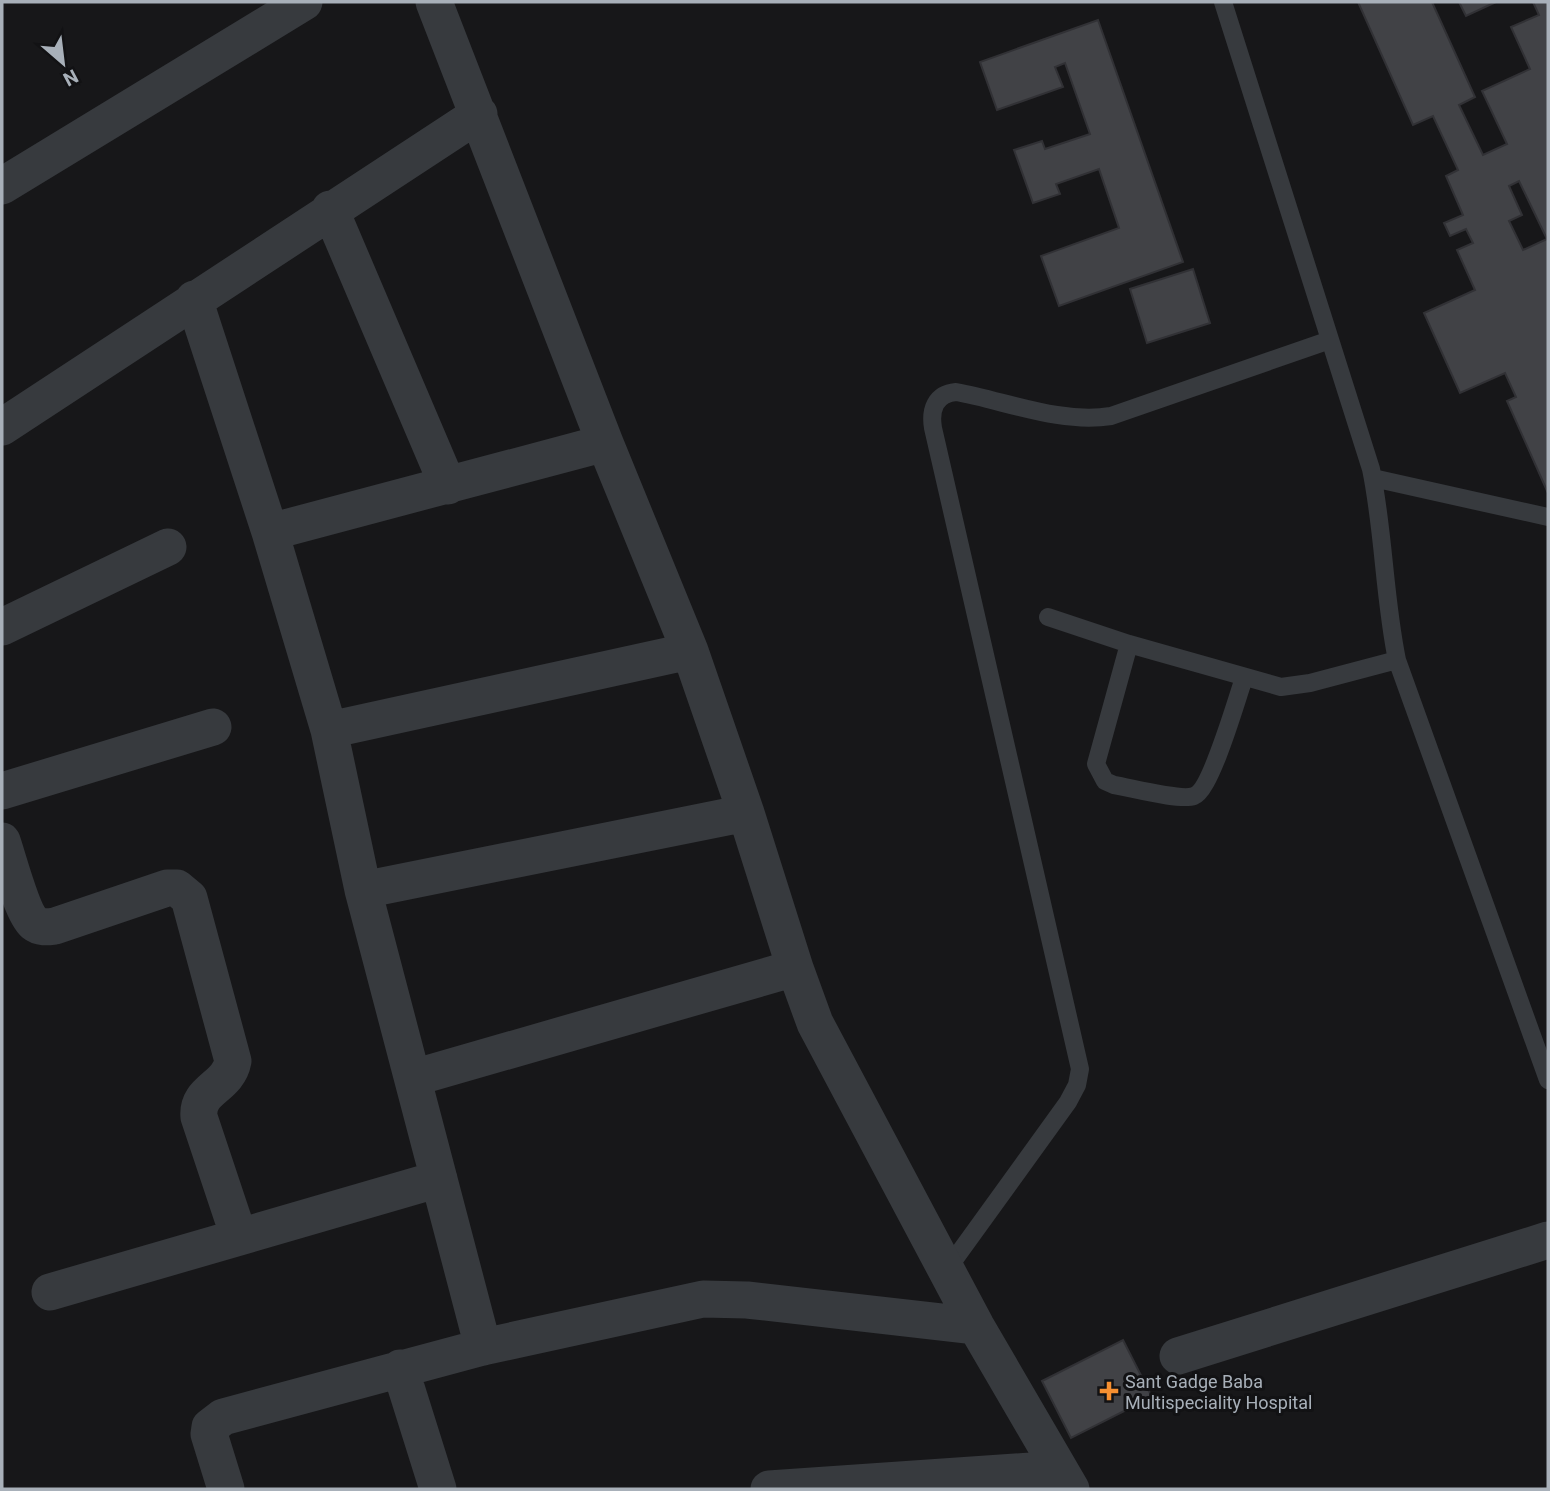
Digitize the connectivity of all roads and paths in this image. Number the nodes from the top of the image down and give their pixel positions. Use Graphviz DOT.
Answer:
graph roads {
  1 [pos="304,2"];
  2 [pos="434,2"];
  3 [pos="1223,2"];
  4 [pos="479,114"];
  5 [pos="2,186"];
  6 [pos="330,209"];
  7 [pos="194,299"];
  8 [pos="1330,340"];
  9 [pos="2,427"];
  10 [pos="606,443"];
  11 [pos="1373,478"];
  12 [pos="448,486"];
  13 [pos="1548,517"];
  14 [pos="270,532"];
  15 [pos="169,547"];
  16 [pos="1048,617"];
  17 [pos="2,627"];
  18 [pos="1129,644"];
  19 [pos="690,651"];
  20 [pos="1397,660"];
  21 [pos="1244,678"];
  22 [pos="213,727"];
  23 [pos="329,730"];
  24 [pos="2,791"];
  25 [pos="746,813"];
  26 [pos="2,841"];
  27 [pos="363,890"];
  28 [pos="795,968"];
  29 [pos="413,1078"];
  30 [pos="1548,1080"];
  31 [pos="439,1180"];
  32 [pos="239,1237"];
  33 [pos="1548,1240"];
  34 [pos="946,1271"];
  35 [pos="50,1292"];
  36 [pos="976,1326"];
  37 [pos="483,1347"];
  38 [pos="1178,1356"];
  39 [pos="400,1368"];
  40 [pos="1065,1479"];
  41 [pos="226,1489"];
  42 [pos="438,1489"];
  43 [pos="769,1489"];
  1 -- 5 [label="street"];
  2 -- 4 [label="street"];
  3 -- 8 [label="lane"];
  4 -- 6 [label="street"];
  4 -- 10 [label="street"];
  6 -- 7 [label="street"];
  6 -- 12 [label="street"];
  7 -- 9 [label="street"];
  7 -- 14 [label="street"];
  8 -- 11 [label="lane"];
  8 -- 34 [label="lane"];
  10 -- 12 [label="street"];
  10 -- 19 [label="street"];
  11 -- 13 [label="lane"];
  11 -- 20 [label="lane"];
  12 -- 14 [label="street"];
  14 -- 23 [label="street"];
  15 -- 17 [label="street"];
  16 -- 18 [label="lane"];
  18 -- 21 [label="lane"];
  18 -- 21 [label="lane"];
  19 -- 23 [label="street"];
  19 -- 25 [label="street"];
  20 -- 21 [label="lane"];
  20 -- 30 [label="lane"];
  22 -- 24 [label="street"];
  23 -- 27 [label="street"];
  25 -- 27 [label="street"];
  25 -- 28 [label="street"];
  26 -- 32 [label="street"];
  27 -- 29 [label="street"];
  28 -- 29 [label="street"];
  28 -- 34 [label="street"];
  29 -- 31 [label="street"];
  31 -- 32 [label="street"];
  31 -- 37 [label="street"];
  32 -- 35 [label="street"];
  33 -- 38 [label="street"];
  34 -- 36 [label="street"];
  36 -- 37 [label="street"];
  36 -- 40 [label="street"];
  37 -- 39 [label="street"];
  39 -- 41 [label="street"];
  39 -- 42 [label="street"];
  40 -- 43 [label="street"];
}
